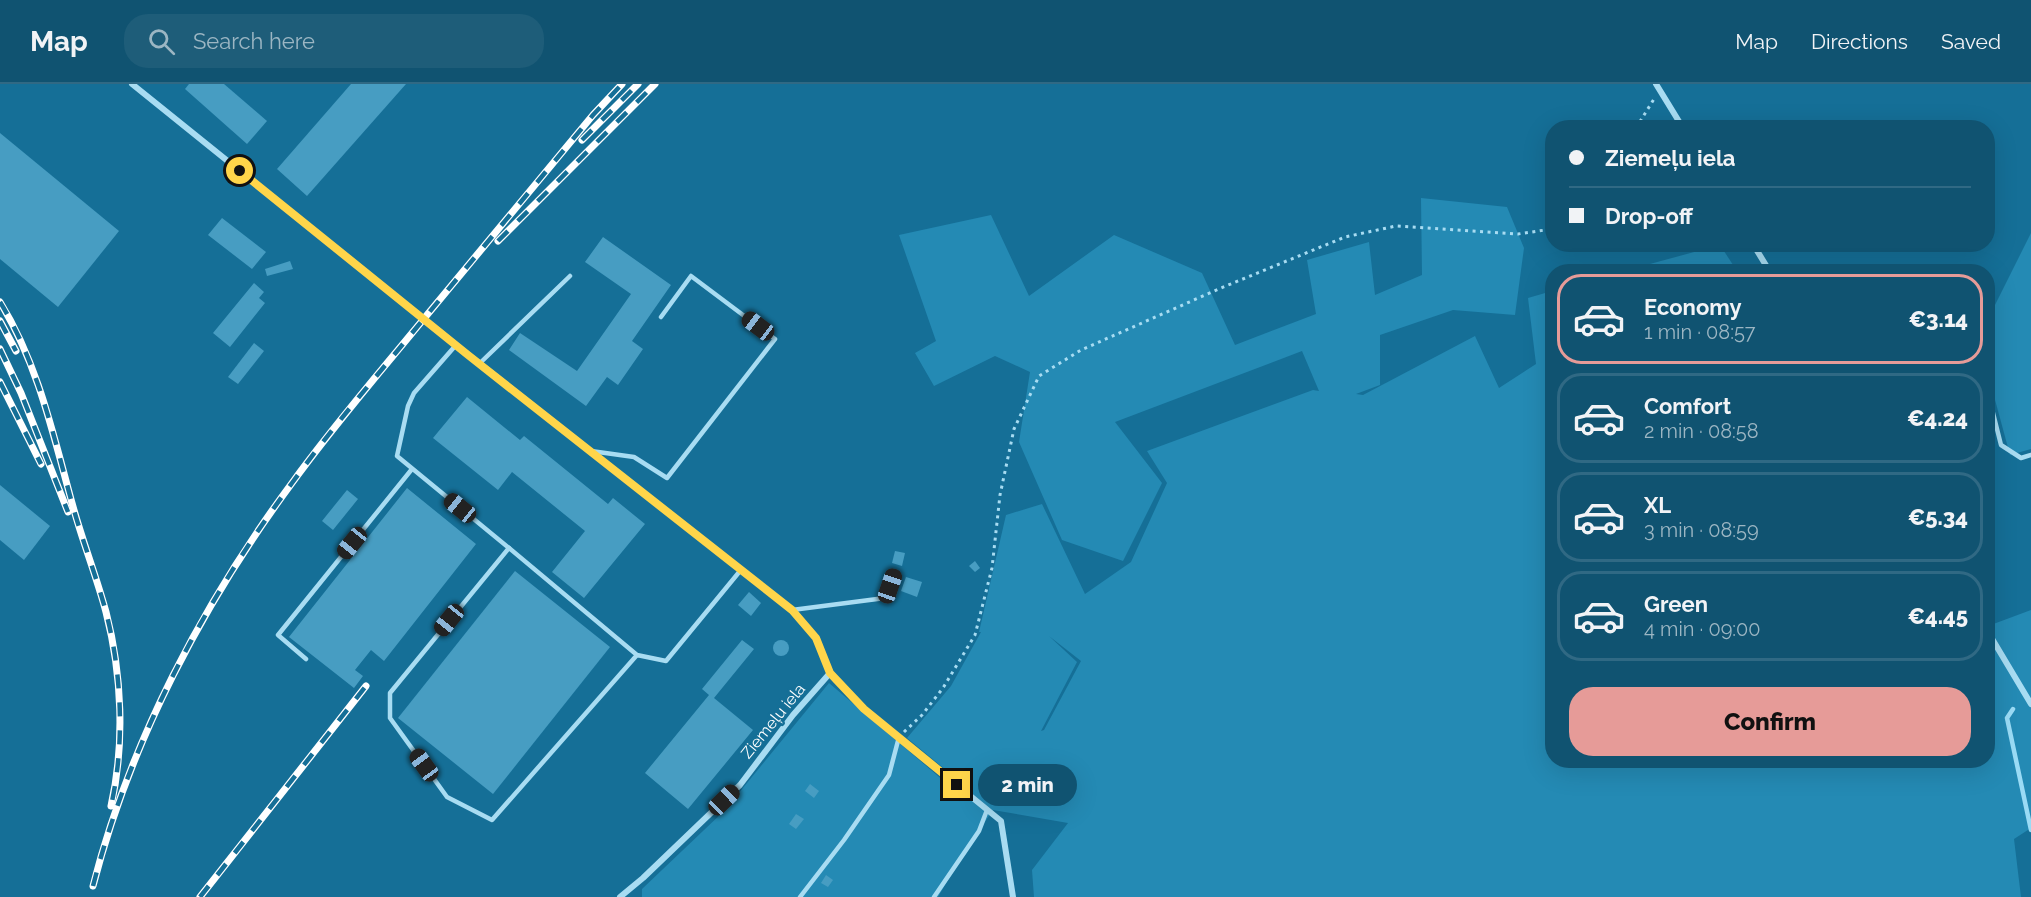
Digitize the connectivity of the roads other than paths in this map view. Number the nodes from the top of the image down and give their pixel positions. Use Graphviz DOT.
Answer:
graph roads {
  1 [pos="132,84"];
  2 [pos="1656,84"];
  3 [pos="1678,120"];
  4 [pos="570,276"];
  5 [pos="661,317"];
  6 [pos="456,345"];
  7 [pos="479,364"];
  8 [pos="1995,421"];
  9 [pos="589,450"];
  10 [pos="2031,455"];
  11 [pos="412,469"];
  12 [pos="508,548"];
  13 [pos="740,571"];
  14 [pos="894,573"];
  15 [pos="792,610"];
  16 [pos="1995,644"];
  17 [pos="637,655"];
  18 [pos="306,659"];
  19 [pos="830,673"];
  20 [pos="2031,704"];
  21 [pos="899,737"];
  22 [pos="987,810"];
  23 [pos="620,897"];
  24 [pos="800,897"];
  25 [pos="934,897"];
  26 [pos="1013,897"];
  1 -- 6 [label="street"];
  2 -- 3 [label="street"];
  4 -- 7 [label="lane"];
  5 -- 9 [label="lane"];
  6 -- 7 [label="street"];
  6 -- 11 [label="lane"];
  7 -- 9 [label="street"];
  8 -- 10 [label="lane"];
  9 -- 13 [label="street"];
  11 -- 12 [label="lane"];
  11 -- 18 [label="lane"];
  12 -- 17 [label="lane"];
  12 -- 17 [label="lane"];
  13 -- 15 [label="street"];
  13 -- 17 [label="lane"];
  14 -- 15 [label="lane"];
  15 -- 19 [label="street"];
  16 -- 20 [label="street"];
  19 -- 21 [label="street"];
  19 -- 23 [label="street, Ziemeļu iela"];
  21 -- 22 [label="street"];
  21 -- 24 [label="lane"];
  22 -- 25 [label="lane"];
  22 -- 26 [label="street"];
}
